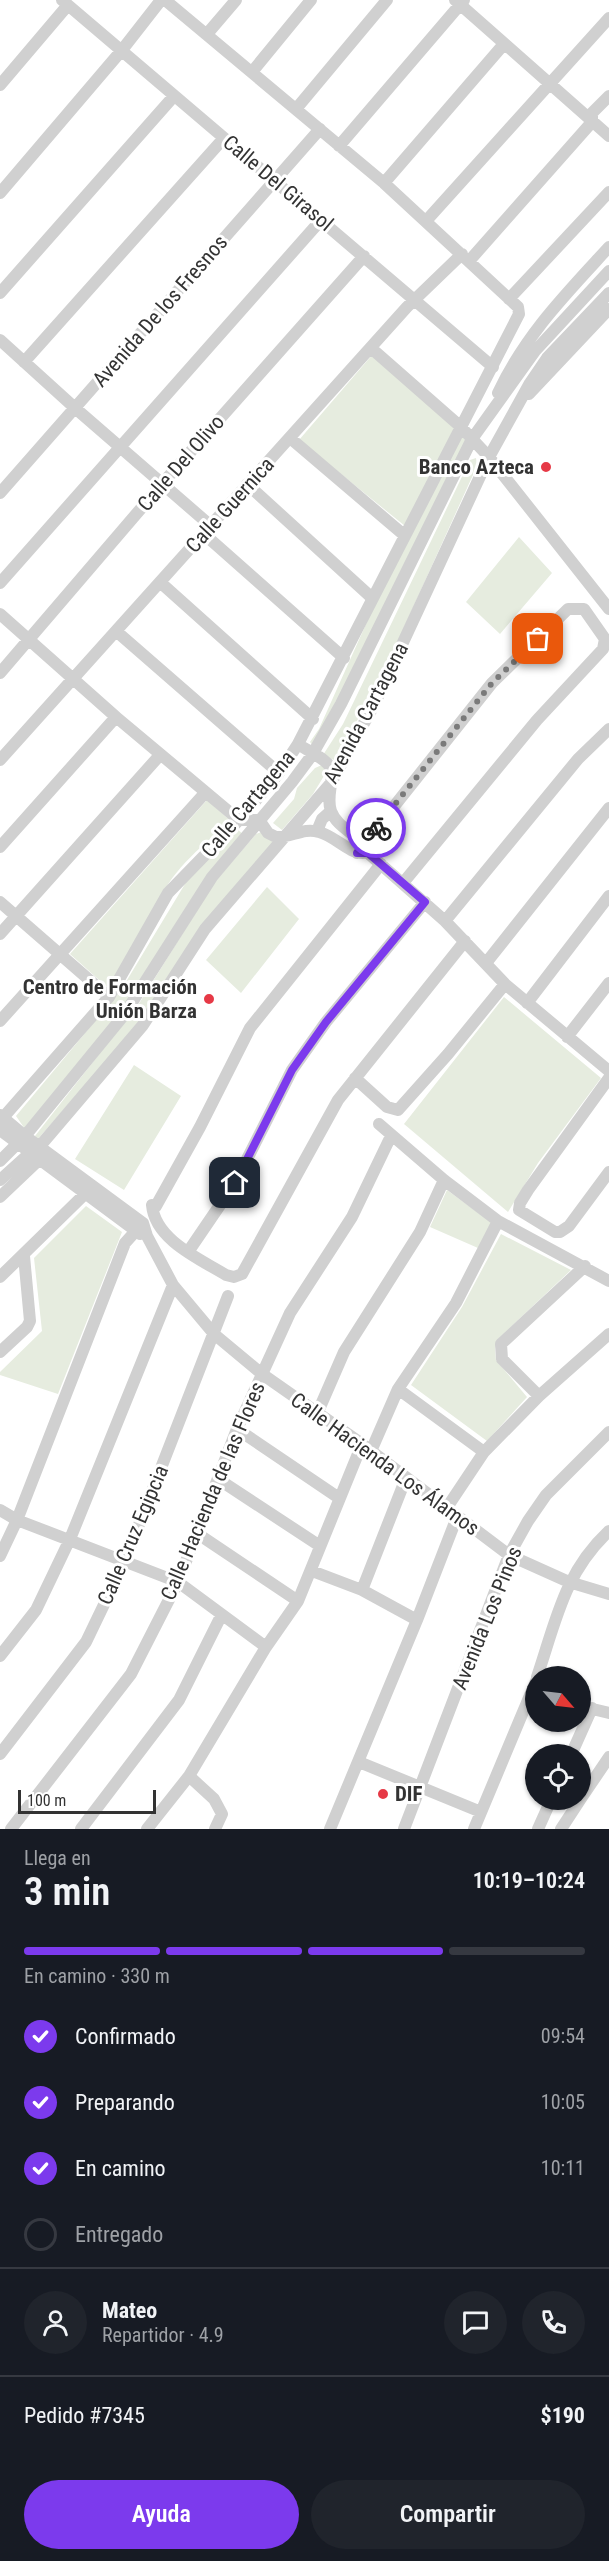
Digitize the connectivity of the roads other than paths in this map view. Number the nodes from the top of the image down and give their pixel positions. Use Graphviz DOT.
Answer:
graph roads {
  1 [pos="163,0"];
  2 [pos="236,0"];
  3 [pos="311,0"];
  4 [pos="387,0"];
  5 [pos="460,1"];
  6 [pos="65,3"];
  7 [pos="609,18"];
  8 [pos="207,34"];
  9 [pos="504,44"];
  10 [pos="122,50"];
  11 [pos="252,72"];
  12 [pos="551,83"];
  13 [pos="0,85"];
  14 [pos="174,96"];
  15 [pos="609,96"];
  16 [pos="296,109"];
  17 [pos="592,122"];
  18 [pos="320,129"];
  19 [pos="609,136"];
  20 [pos="224,138"];
  21 [pos="339,146"];
  22 [pos="275,180"];
  23 [pos="384,183"];
  24 [pos="0,192"];
  25 [pos="609,192"];
  26 [pos="321,220"];
  27 [pos="426,220"];
  28 [pos="609,247"];
  29 [pos="364,256"];
  30 [pos="466,257"];
  31 [pos="609,270"];
  32 [pos="0,292"];
  33 [pos="609,293"];
  34 [pos="509,299"];
  35 [pos="414,300"];
  36 [pos="609,309"];
  37 [pos="0,340"];
  38 [pos="371,348"];
  39 [pos="24,362"];
  40 [pos="493,367"];
  41 [pos="516,407"];
  42 [pos="75,408"];
  43 [pos="484,421"];
  44 [pos="461,427"];
  45 [pos="506,428"];
  46 [pos="290,438"];
  47 [pos="470,445"];
  48 [pos="121,448"];
  49 [pos="489,457"];
  50 [pos="483,471"];
  51 [pos="162,484"];
  52 [pos="248,484"];
  53 [pos="0,494"];
  54 [pos="207,530"];
  55 [pos="404,535"];
  56 [pos="0,583"];
  57 [pos="161,583"];
  58 [pos="371,597"];
  59 [pos="609,609"];
  60 [pos="0,614"];
  61 [pos="116,631"];
  62 [pos="29,641"];
  63 [pos="344,658"];
  64 [pos="0,673"];
  65 [pos="72,679"];
  66 [pos="116,717"];
  67 [pos="313,719"];
  68 [pos="609,729"];
  69 [pos="298,744"];
  70 [pos="160,755"];
  71 [pos="312,755"];
  72 [pos="0,760"];
  73 [pos="279,773"];
  74 [pos="331,783"];
  75 [pos="205,793"];
  76 [pos="609,808"];
  77 [pos="331,811"];
  78 [pos="238,820"];
  79 [pos="259,820"];
  80 [pos="317,831"];
  81 [pos="289,834"];
  82 [pos="0,847"];
  83 [pos="363,849"];
  84 [pos="381,864"];
  85 [pos="403,883"];
  86 [pos="609,896"];
  87 [pos="0,902"];
  88 [pos="425,902"];
  89 [pos="16,916"];
  90 [pos="445,921"];
  91 [pos="0,934"];
  92 [pos="465,941"];
  93 [pos="60,954"];
  94 [pos="486,963"];
  95 [pos="609,983"];
  96 [pos="505,984"];
  97 [pos="110,997"];
  98 [pos="527,1003"];
  99 [pos="0,1021"];
  100 [pos="567,1037"];
  101 [pos="609,1071"];
  102 [pos="355,1078"];
  103 [pos="609,1078"];
  104 [pos="1,1117"];
  105 [pos="379,1124"];
  106 [pos="0,1130"];
  107 [pos="391,1136"];
  108 [pos="21,1140"];
  109 [pos="37,1153"];
  110 [pos="0,1161"];
  111 [pos="609,1172"];
  112 [pos="0,1180"];
  113 [pos="444,1180"];
  114 [pos="90,1189"];
  115 [pos="0,1197"];
  116 [pos="498,1221"];
  117 [pos="139,1226"];
  118 [pos="188,1252"];
  119 [pos="24,1256"];
  120 [pos="585,1266"];
  121 [pos="0,1277"];
  122 [pos="609,1281"];
  123 [pos="173,1285"];
  124 [pos="228,1296"];
  125 [pos="214,1334"];
  126 [pos="609,1334"];
  127 [pos="0,1352"];
  128 [pos="262,1374"];
  129 [pos="398,1389"];
  130 [pos="539,1396"];
  131 [pos="317,1413"];
  132 [pos="237,1430"];
  133 [pos="609,1432"];
  134 [pos="366,1448"];
  135 [pos="484,1452"];
  136 [pos="406,1478"];
  137 [pos="218,1479"];
  138 [pos="339,1498"];
  139 [pos="446,1509"];
  140 [pos="0,1510"];
  141 [pos="457,1517"];
  142 [pos="17,1520"];
  143 [pos="609,1531"];
  144 [pos="198,1534"];
  145 [pos="70,1539"];
  146 [pos="320,1546"];
  147 [pos="510,1555"];
  148 [pos="0,1556"];
  149 [pos="124,1563"];
  150 [pos="312,1571"];
  151 [pos="177,1582"];
  152 [pos="569,1582"];
  153 [pos="362,1590"];
  154 [pos="609,1594"];
  155 [pos="298,1601"];
  156 [pos="221,1616"];
  157 [pos="417,1620"];
  158 [pos="266,1647"];
  159 [pos="0,1656"];
  160 [pos="540,1666"];
  161 [pos="591,1708"];
  162 [pos="609,1713"];
  163 [pos="525,1716"];
  164 [pos="0,1754"];
  165 [pos="609,1757"];
  166 [pos="359,1762"];
  167 [pos="189,1776"];
  168 [pos="591,1784"];
  169 [pos="422,1787"];
  170 [pos="547,1810"];
  171 [pos="573,1810"];
  172 [pos="481,1812"];
  173 [pos="0,1825"];
  174 [pos="4,1829"];
  175 [pos="10,1829"];
  176 [pos="81,1829"];
  177 [pos="147,1829"];
  178 [pos="215,1829"];
  179 [pos="330,1829"];
  180 [pos="404,1829"];
  181 [pos="474,1829"];
  182 [pos="538,1829"];
  183 [pos="561,1829"];
  1 -- 8 [label="street"];
  1 -- 10 [label="street"];
  2 -- 8 [label="street"];
  3 -- 11 [label="street"];
  4 -- 16 [label="street"];
  5 -- 9 [label="street"];
  5 -- 21 [label="street"];
  6 -- 10 [label="street, Calle Del Girasol"];
  6 -- 13 [label="street"];
  7 -- 12 [label="street"];
  8 -- 11 [label="street"];
  9 -- 12 [label="street"];
  9 -- 23 [label="street"];
  10 -- 14 [label="street, Calle Del Girasol"];
  10 -- 24 [label="street"];
  11 -- 16 [label="street"];
  12 -- 17 [label="street"];
  12 -- 27 [label="street"];
  14 -- 20 [label="street, Calle Del Girasol"];
  14 -- 32 [label="street"];
  15 -- 17 [label="street, Calle Guernica"];
  16 -- 18 [label="street"];
  17 -- 19 [label="street"];
  17 -- 30 [label="street, Calle Guernica"];
  18 -- 21 [label="street"];
  18 -- 22 [label="street, Avenida De los Fresnos"];
  20 -- 22 [label="street, Calle Del Girasol"];
  20 -- 39 [label="street"];
  21 -- 23 [label="street"];
  22 -- 26 [label="street, Calle Del Girasol"];
  22 -- 42 [label="street, Avenida De los Fresnos"];
  23 -- 27 [label="street"];
  25 -- 34 [label="street"];
  26 -- 29 [label="street, Calle Del Girasol"];
  26 -- 48 [label="street"];
  27 -- 30 [label="street"];
  28 -- 43 [label="street"];
  29 -- 35 [label="street, Calle Del Girasol"];
  29 -- 51 [label="street, Calle Del Olivo"];
  30 -- 34 [label="street"];
  30 -- 35 [label="street, Calle Guernica"];
  31 -- 43 [label="street, Avenida Cartagena"];
  33 -- 41 [label="street, Avenida Cartagena"];
  34 -- 40 [label="street, Calle Cartagena"];
  35 -- 38 [label="street, Calle Guernica"];
  35 -- 40 [label="street, Calle Del Girasol"];
  36 -- 41 [label="street"];
  37 -- 39 [label="street"];
  38 -- 44 [label="street"];
  38 -- 46 [label="street, Calle Guernica"];
  39 -- 42 [label="street"];
  40 -- 44 [label="street, Calle Cartagena"];
  41 -- 45 [label="street, Avenida Cartagena"];
  42 -- 48 [label="street"];
  42 -- 53 [label="street, Avenida De los Fresnos"];
  43 -- 45 [label="street"];
  43 -- 47 [label="street, Avenida Cartagena"];
  44 -- 47 [label="street"];
  44 -- 55 [label="street, Calle Cartagena"];
  45 -- 49 [label="street, Avenida Cartagena"];
  46 -- 52 [label="street, Calle Guernica"];
  46 -- 55 [label="street"];
  47 -- 49 [label="street"];
  47 -- 50 [label="street"];
  47 -- 71 [label="street, Avenida Cartagena"];
  48 -- 51 [label="street"];
  48 -- 56 [label="street"];
  49 -- 50 [label="street, Avenida Cartagena"];
  49 -- 59 [label="street"];
  50 -- 74 [label="street, Avenida Cartagena"];
  51 -- 54 [label="street"];
  51 -- 62 [label="street, Calle Del Olivo"];
  52 -- 54 [label="street, Calle Guernica"];
  52 -- 58 [label="street"];
  54 -- 57 [label="street, Calle Guernica"];
  54 -- 63 [label="street"];
  55 -- 58 [label="street, Calle Cartagena"];
  57 -- 61 [label="street, Calle Guernica"];
  57 -- 67 [label="street"];
  58 -- 63 [label="street, Calle Cartagena"];
  60 -- 62 [label="street"];
  61 -- 65 [label="street, Calle Guernica"];
  61 -- 73 [label="street"];
  62 -- 64 [label="street, Calle Del Olivo"];
  62 -- 65 [label="street"];
  63 -- 67 [label="street, Calle Cartagena"];
  65 -- 66 [label="street"];
  65 -- 72 [label="street, Calle Guernica"];
  66 -- 70 [label="street"];
  66 -- 82 [label="street"];
  67 -- 69 [label="street, Calle Cartagena"];
  68 -- 90 [label="street"];
  69 -- 71 [label="street"];
  69 -- 73 [label="street, Calle Cartagena"];
  70 -- 75 [label="street"];
  70 -- 89 [label="street"];
  71 -- 74 [label="street"];
  71 -- 79 [label="street, Avenida Cartagena"];
  73 -- 78 [label="street, Calle Cartagena"];
  74 -- 77 [label="street"];
  74 -- 81 [label="street, Avenida Cartagena"];
  75 -- 78 [label="street"];
  75 -- 93 [label="street"];
  76 -- 94 [label="street"];
  77 -- 80 [label="street"];
  77 -- 83 [label="street"];
  78 -- 79 [label="street"];
  78 -- 97 [label="street, Calle Cartagena"];
  79 -- 81 [label="street"];
  79 -- 108 [label="street, Avenida Cartagena"];
  80 -- 81 [label="street"];
  80 -- 83 [label="street"];
  81 -- 109 [label="street, Avenida Cartagena"];
  83 -- 84 [label="street"];
  83 -- 85 [label="street"];
  84 -- 85 [label="street"];
  84 -- 118 [label="street"];
  85 -- 88 [label="street"];
  86 -- 98 [label="street"];
  87 -- 89 [label="street"];
  88 -- 90 [label="street"];
  88 -- 118 [label="street"];
  89 -- 91 [label="street"];
  89 -- 93 [label="street"];
  90 -- 92 [label="street"];
  92 -- 94 [label="street"];
  92 -- 102 [label="street"];
  93 -- 97 [label="street"];
  93 -- 99 [label="street"];
  94 -- 96 [label="street"];
  95 -- 100 [label="street"];
  96 -- 98 [label="street"];
  96 -- 102 [label="street"];
  97 -- 104 [label="street, Calle Cartagena"];
  98 -- 100 [label="street"];
  100 -- 101 [label="street"];
  102 -- 118 [label="street"];
  103 -- 111 [label="street"];
  104 -- 108 [label="street"];
  105 -- 107 [label="street"];
  106 -- 108 [label="street"];
  107 -- 113 [label="street"];
  107 -- 128 [label="street, Calle Hacienda de las Flores"];
  108 -- 109 [label="street"];
  108 -- 110 [label="street, Avenida Cartagena"];
  109 -- 112 [label="street, Avenida Cartagena"];
  109 -- 114 [label="street"];
  109 -- 115 [label="street"];
  113 -- 116 [label="street"];
  113 -- 131 [label="street"];
  114 -- 117 [label="street"];
  114 -- 119 [label="street"];
  116 -- 120 [label="street"];
  116 -- 129 [label="street"];
  117 -- 123 [label="street, Calle Hacienda Los Álamos"];
  117 -- 142 [label="street"];
  119 -- 121 [label="street"];
  119 -- 127 [label="street"];
  120 -- 122 [label="street"];
  120 -- 130 [label="street"];
  123 -- 125 [label="street, Calle Hacienda Los Álamos"];
  123 -- 145 [label="street"];
  124 -- 125 [label="street, Calle Cruz Egipcia"];
  125 -- 128 [label="street, Calle Hacienda Los Álamos"];
  125 -- 149 [label="street, Calle Cruz Egipcia"];
  126 -- 130 [label="street"];
  128 -- 131 [label="street, Calle Hacienda Los Álamos"];
  128 -- 132 [label="street, Calle Hacienda de las Flores"];
  129 -- 134 [label="street"];
  129 -- 135 [label="street"];
  130 -- 135 [label="street"];
  131 -- 134 [label="street, Calle Hacienda Los Álamos"];
  132 -- 137 [label="street, Calle Hacienda de las Flores"];
  132 -- 138 [label="street"];
  133 -- 147 [label="street, Avenida Los Pinos"];
  134 -- 136 [label="street, Calle Hacienda Los Álamos"];
  134 -- 138 [label="street"];
  135 -- 139 [label="street"];
  136 -- 139 [label="street, Calle Hacienda Los Álamos"];
  136 -- 153 [label="street"];
  137 -- 144 [label="street, Calle Hacienda de las Flores"];
  137 -- 146 [label="street"];
  138 -- 146 [label="street"];
  139 -- 141 [label="street, Calle Hacienda Los Álamos"];
  140 -- 142 [label="street"];
  141 -- 147 [label="street, Calle Hacienda Los Álamos"];
  141 -- 157 [label="street"];
  142 -- 145 [label="street"];
  142 -- 148 [label="street"];
  143 -- 152 [label="street"];
  144 -- 151 [label="street, Calle Hacienda de las Flores"];
  144 -- 155 [label="street"];
  145 -- 149 [label="street"];
  145 -- 159 [label="street"];
  146 -- 150 [label="street"];
  147 -- 152 [label="street, Calle Hacienda Los Álamos"];
  147 -- 169 [label="street, Avenida Los Pinos"];
  149 -- 151 [label="street"];
  149 -- 164 [label="street, Calle Cruz Egipcia"];
  150 -- 153 [label="street"];
  150 -- 155 [label="street"];
  151 -- 156 [label="street"];
  151 -- 175 [label="street, Calle Hacienda de las Flores"];
  152 -- 154 [label="street, Calle Hacienda Los Álamos"];
  152 -- 160 [label="street"];
  153 -- 157 [label="street"];
  155 -- 158 [label="street"];
  156 -- 158 [label="street"];
  156 -- 176 [label="street"];
  157 -- 166 [label="street"];
  158 -- 167 [label="street"];
  161 -- 162 [label="street"];
  163 -- 172 [label="street"];
  165 -- 168 [label="street"];
  166 -- 169 [label="street"];
  166 -- 179 [label="street"];
  167 -- 177 [label="street"];
  167 -- 178 [label="street"];
  169 -- 172 [label="street"];
  169 -- 180 [label="street, Avenida Los Pinos"];
  170 -- 182 [label="street"];
  171 -- 183 [label="street"];
  172 -- 181 [label="street"];
  173 -- 174 [label="street"];
}
